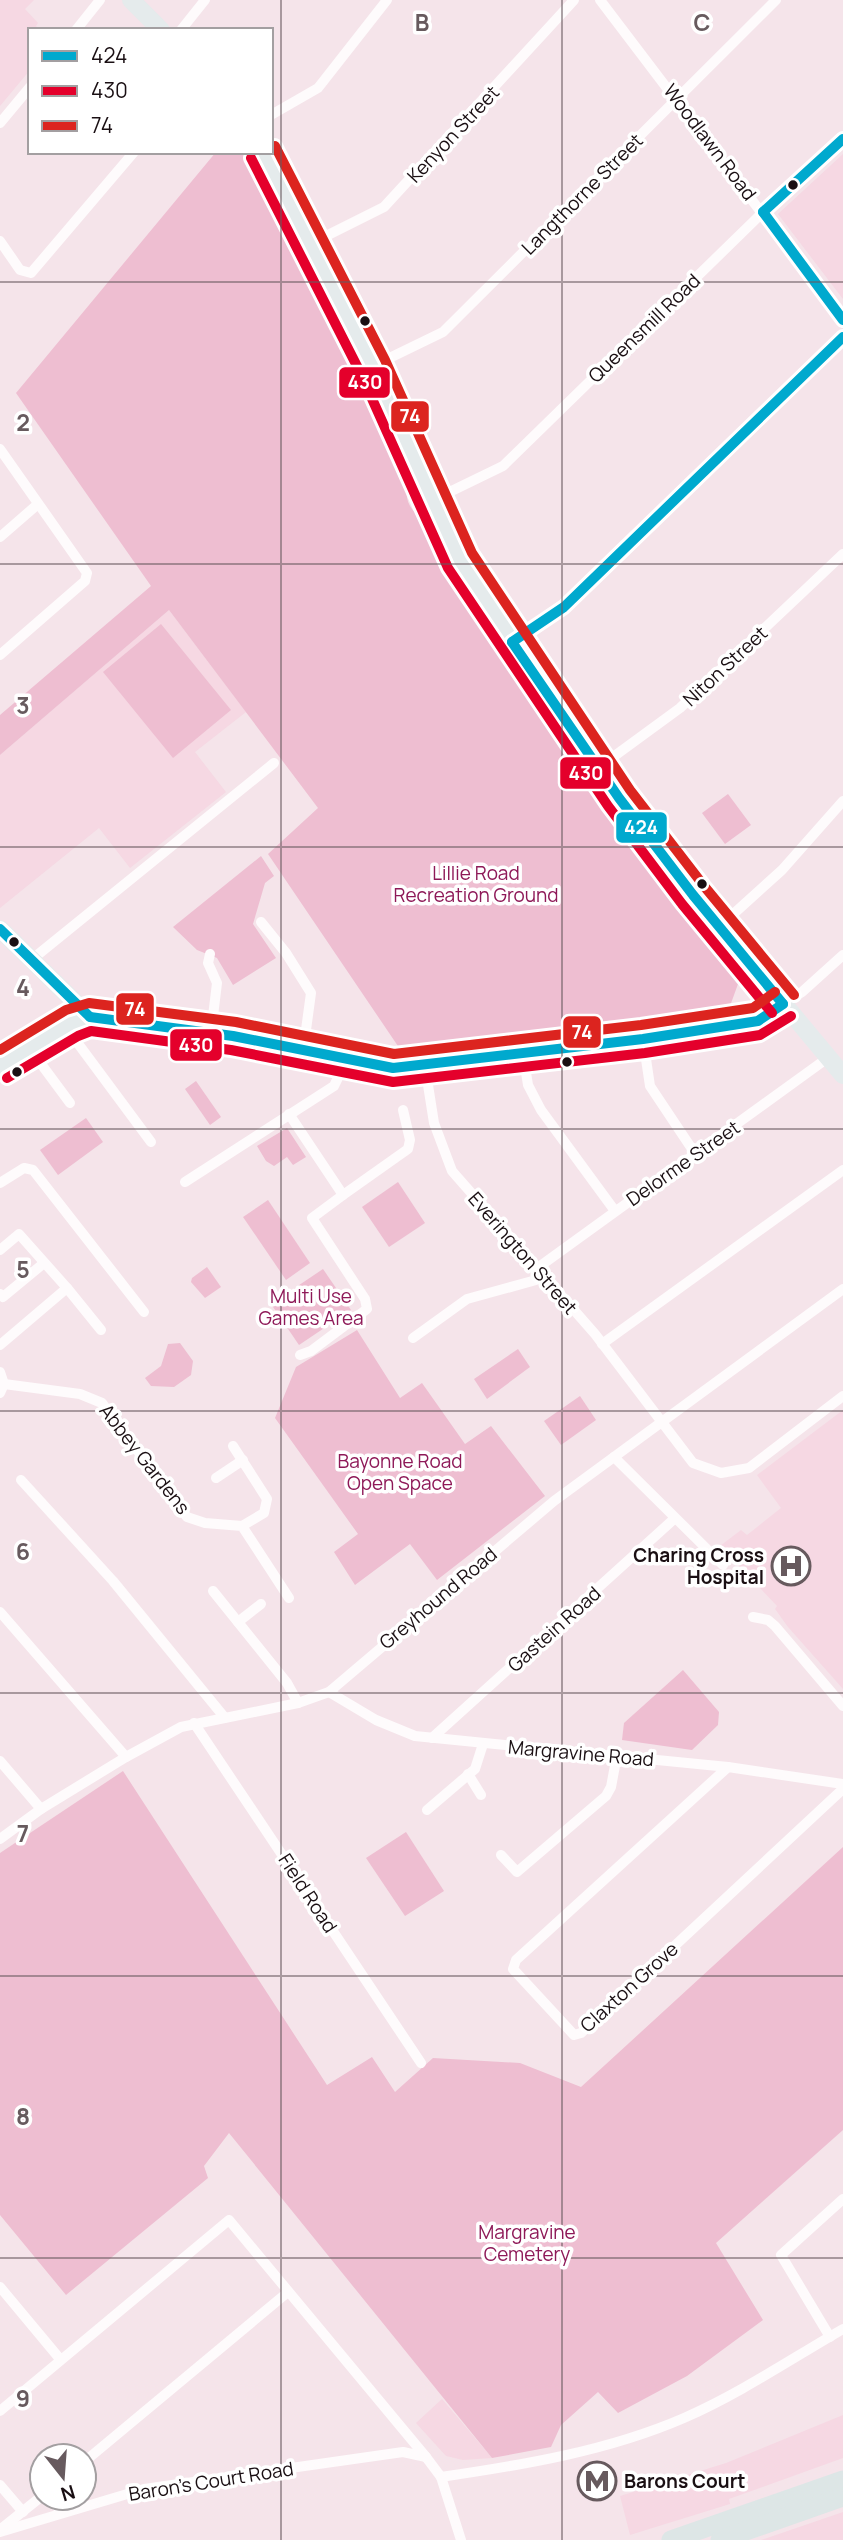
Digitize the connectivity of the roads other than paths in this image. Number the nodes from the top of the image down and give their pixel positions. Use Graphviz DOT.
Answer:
graph roads {
  1 [pos="100,0"];
  2 [pos="131,0"];
  3 [pos="205,0"];
  4 [pos="387,0"];
  5 [pos="574,0"];
  6 [pos="600,0"];
  7 [pos="776,0"];
  8 [pos="78,28"];
  9 [pos="159,28"];
  10 [pos="183,28"];
  11 [pos="28,89"];
  12 [pos="678,100"];
  13 [pos="273,114"];
  14 [pos="0,123"];
  15 [pos="843,139"];
  16 [pos="132,154"];
  17 [pos="264,154"];
  18 [pos="763,212"];
  19 [pos="0,241"];
  20 [pos="312,243"];
  21 [pos="843,320"];
  22 [pos="843,337"];
  23 [pos="373,366"];
  24 [pos="0,449"];
  25 [pos="433,500"];
  26 [pos="38,504"];
  27 [pos="0,537"];
  28 [pos="843,554"];
  29 [pos="512,642"];
  30 [pos="0,655"];
  31 [pos="274,763"];
  32 [pos="598,768"];
  33 [pos="843,801"];
  34 [pos="261,922"];
  35 [pos="719,927"];
  36 [pos="0,929"];
  37 [pos="210,954"];
  38 [pos="843,955"];
  39 [pos="30,961"];
  40 [pos="783,1004"];
  41 [pos="90,1017"];
  42 [pos="65,1026"];
  43 [pos="211,1032"];
  44 [pos="643,1039"];
  45 [pos="30,1049"];
  46 [pos="303,1052"];
  47 [pos="523,1054"];
  48 [pos="829,1057"];
  49 [pos="346,1061"];
  50 [pos="0,1066"];
  51 [pos="425,1066"];
  52 [pos="843,1075"];
  53 [pos="70,1103"];
  54 [pos="403,1110"];
  55 [pos="289,1114"];
  56 [pos="150,1142"];
  57 [pos="696,1155"];
  58 [pos="843,1170"];
  59 [pos="185,1182"];
  60 [pos="0,1183"];
  61 [pos="343,1195"];
  62 [pos="615,1211"];
  63 [pos="0,1250"];
  64 [pos="44,1263"];
  65 [pos="539,1272"];
  66 [pos="67,1288"];
  67 [pos="843,1289"];
  68 [pos="0,1294"];
  69 [pos="145,1312"];
  70 [pos="101,1331"];
  71 [pos="413,1338"];
  72 [pos="602,1344"];
  73 [pos="0,1345"];
  74 [pos="300,1355"];
  75 [pos="0,1371"];
  76 [pos="2,1389"];
  77 [pos="843,1396"];
  78 [pos="662,1421"];
  79 [pos="233,1446"];
  80 [pos="614,1457"];
  81 [pos="243,1460"];
  82 [pos="216,1478"];
  83 [pos="21,1480"];
  84 [pos="674,1519"];
  85 [pos="242,1526"];
  86 [pos="723,1565"];
  87 [pos="213,1591"];
  88 [pos="289,1598"];
  89 [pos="261,1604"];
  90 [pos="0,1612"];
  91 [pos="753,1617"];
  92 [pos="238,1622"];
  93 [pos="329,1692"];
  94 [pos="298,1703"];
  95 [pos="843,1706"];
  96 [pos="225,1718"];
  97 [pos="194,1723"];
  98 [pos="432,1738"];
  99 [pos="483,1744"];
  100 [pos="617,1755"];
  101 [pos="126,1757"];
  102 [pos="0,1761"];
  103 [pos="728,1768"];
  104 [pos="468,1774"];
  105 [pos="843,1784"];
  106 [pos="843,1789"];
  107 [pos="481,1795"];
  108 [pos="41,1809"];
  109 [pos="427,1810"];
  110 [pos="0,1839"];
  111 [pos="501,1855"];
  112 [pos="421,2063"];
  113 [pos="843,2199"];
  114 [pos="2,2292"];
  115 [pos="288,2292"];
  116 [pos="843,2329"];
  117 [pos="830,2336"];
  118 [pos="60,2360"];
  119 [pos="0,2411"];
  120 [pos="404,2427"];
  121 [pos="98,2450"];
  122 [pos="402,2452"];
  123 [pos="426,2457"];
  124 [pos="441,2477"];
  125 [pos="843,2480"];
  126 [pos="0,2485"];
  127 [pos="843,2497"];
  128 [pos="98,2501"];
  129 [pos="28,2508"];
  130 [pos="23,2512"];
  131 [pos="60,2512"];
  132 [pos="0,2531"];
  133 [pos="460,2537"];
  134 [pos="671,2540"];
  135 [pos="720,2540"];
  1 -- 8 [label="street"];
  2 -- 9 [label="main road"];
  3 -- 10 [label="street"];
  4 -- 13 [label="street"];
  5 -- 20 [label="street, Kenyon Street"];
  6 -- 12 [label="street, Woodlawn Road"];
  7 -- 12 [label="street, Langthorne Street"];
  11 -- 14 [label="street"];
  12 -- 18 [label="street, Woodlawn Road"];
  12 -- 23 [label="street, Langthorne Street"];
  15 -- 18 [label="street, Queensmill Road"];
  16 -- 19 [label="street"];
  17 -- 20 [label="main road"];
  18 -- 21 [label="street, Woodlawn Road"];
  18 -- 25 [label="street, Queensmill Road"];
  20 -- 23 [label="main road"];
  22 -- 29 [label="street"];
  23 -- 25 [label="main road"];
  24 -- 26 [label="street"];
  25 -- 29 [label="main road"];
  26 -- 27 [label="street"];
  26 -- 30 [label="street"];
  28 -- 32 [label="street, Niton Street"];
  29 -- 32 [label="main road"];
  31 -- 39 [label="street"];
  32 -- 35 [label="main road"];
  33 -- 35 [label="street"];
  34 -- 46 [label="street"];
  35 -- 40 [label="main road"];
  36 -- 39 [label="main road"];
  37 -- 43 [label="street"];
  38 -- 40 [label="street"];
  39 -- 41 [label="main road"];
  40 -- 44 [label="main road"];
  40 -- 48 [label="main road"];
  41 -- 42 [label="main road"];
  41 -- 43 [label="main road"];
  42 -- 45 [label="main road"];
  42 -- 56 [label="street"];
  43 -- 46 [label="main road"];
  44 -- 47 [label="main road"];
  44 -- 57 [label="street"];
  45 -- 50 [label="main road"];
  45 -- 53 [label="street"];
  46 -- 49 [label="main road"];
  47 -- 51 [label="main road"];
  47 -- 62 [label="street"];
  48 -- 52 [label="main road"];
  48 -- 57 [label="street, Delorme Street"];
  49 -- 51 [label="main road"];
  49 -- 55 [label="street"];
  51 -- 65 [label="street, Everington Street"];
  54 -- 61 [label="street"];
  55 -- 59 [label="street"];
  55 -- 61 [label="street"];
  57 -- 62 [label="street, Delorme Street"];
  58 -- 72 [label="street"];
  60 -- 69 [label="street"];
  61 -- 74 [label="street"];
  62 -- 65 [label="street, Delorme Street"];
  63 -- 64 [label="street"];
  64 -- 66 [label="street"];
  64 -- 68 [label="street"];
  65 -- 71 [label="street, Delorme Street"];
  65 -- 72 [label="street, Everington Street"];
  66 -- 70 [label="street"];
  66 -- 73 [label="street"];
  67 -- 78 [label="street, Greyhound Road"];
  72 -- 78 [label="street, Everington Street"];
  75 -- 76 [label="street"];
  76 -- 85 [label="street, Abbey Gardens"];
  77 -- 78 [label="street, Everington Street"];
  78 -- 80 [label="street, Greyhound Road"];
  79 -- 81 [label="street"];
  80 -- 84 [label="street"];
  80 -- 93 [label="street, Greyhound Road"];
  81 -- 82 [label="street"];
  81 -- 85 [label="street"];
  83 -- 96 [label="street"];
  84 -- 86 [label="street"];
  84 -- 98 [label="street, Gastein Road"];
  85 -- 88 [label="street"];
  87 -- 92 [label="street"];
  89 -- 92 [label="street"];
  90 -- 101 [label="street"];
  91 -- 95 [label="street"];
  92 -- 94 [label="street"];
  93 -- 94 [label="street, Greyhound Road"];
  93 -- 98 [label="street, Margravine Road"];
  94 -- 96 [label="street, Greyhound Road"];
  96 -- 97 [label="street, Greyhound Road"];
  97 -- 101 [label="street, Greyhound Road"];
  97 -- 112 [label="street, Field Road"];
  98 -- 99 [label="street, Margravine Road"];
  99 -- 100 [label="street, Margravine Road"];
  99 -- 104 [label="street"];
  100 -- 103 [label="street, Margravine Road"];
  100 -- 111 [label="street"];
  101 -- 108 [label="street, Greyhound Road"];
  102 -- 108 [label="street"];
  103 -- 105 [label="street, Margravine Road"];
  103 -- 106 [label="street, Claxton Grove"];
  104 -- 107 [label="street"];
  104 -- 109 [label="street"];
  108 -- 110 [label="street, Greyhound Road"];
  113 -- 117 [label="street"];
  114 -- 118 [label="street"];
  115 -- 118 [label="street"];
  115 -- 120 [label="street"];
  115 -- 121 [label="street"];
  116 -- 117 [label="street"];
  117 -- 124 [label="street"];
  118 -- 119 [label="street"];
  120 -- 122 [label="street"];
  120 -- 123 [label="street"];
  122 -- 123 [label="street, Baron's Court Road"];
  122 -- 128 [label="street, Baron's Court Road"];
  123 -- 124 [label="street"];
  124 -- 133 [label="street"];
  125 -- 134 [label="highway"];
  126 -- 130 [label="street"];
  127 -- 135 [label="highway"];
  129 -- 130 [label="street"];
  130 -- 132 [label="street"];
  131 -- 132 [label="street, Baron's Court Road"];
}
